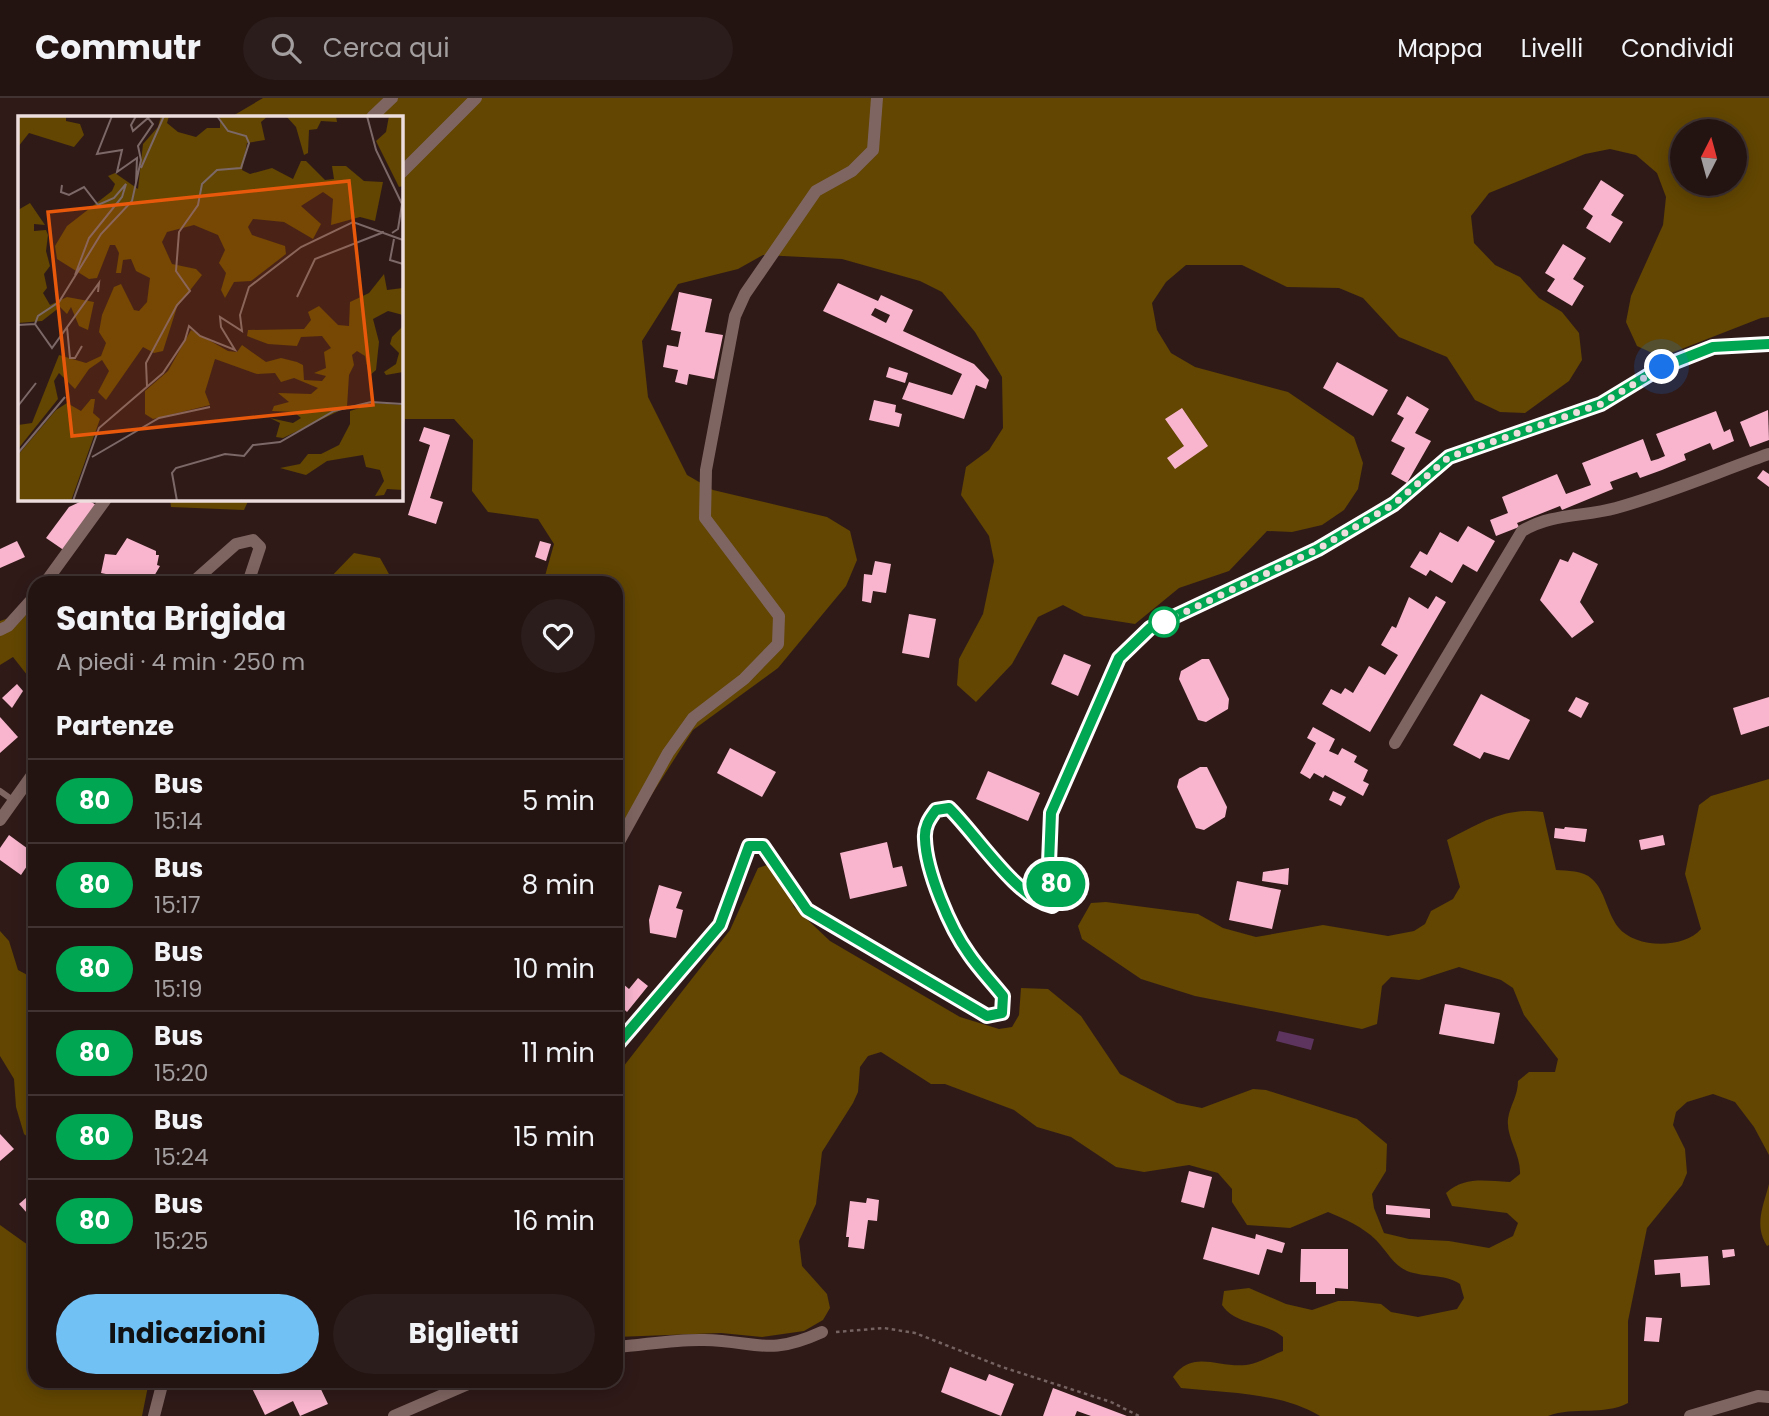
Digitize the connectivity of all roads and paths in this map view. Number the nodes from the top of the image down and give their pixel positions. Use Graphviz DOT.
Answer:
graph roads {
  1 [pos="392,98"];
  2 [pos="476,98"];
  3 [pos="877,98"];
  4 [pos="373,116"];
  5 [pos="402,172"];
  6 [pos="1769,344"];
  7 [pos="1769,454"];
  8 [pos="105,500"];
  9 [pos="50,576"];
  10 [pos="200,576"];
  11 [pos="250,576"];
  12 [pos="28,604"];
  13 [pos="0,630"];
  14 [pos="1395,743"];
  15 [pos="28,781"];
  16 [pos="0,791"];
  17 [pos="14,801"];
  18 [pos="0,820"];
  19 [pos="623,834"];
  20 [pos="623,1038"];
  21 [pos="822,1332"];
  22 [pos="623,1346"];
  23 [pos="161,1388"];
  24 [pos="459,1388"];
  25 [pos="1769,1397"];
  26 [pos="154,1416"];
  27 [pos="394,1416"];
  28 [pos="1139,1416"];
  29 [pos="1690,1416"];
  1 -- 4 [label="street"];
  2 -- 5 [label="street"];
  3 -- 19 [label="street"];
  6 -- 20 [label="street"];
  7 -- 14 [label="street"];
  8 -- 9 [label="street"];
  10 -- 11 [label="street"];
  12 -- 13 [label="street"];
  15 -- 17 [label="street"];
  16 -- 17 [label="lane"];
  17 -- 18 [label="street"];
  21 -- 22 [label="street"];
  21 -- 28 [label="path"];
  23 -- 26 [label="street"];
  24 -- 27 [label="street"];
  25 -- 29 [label="street"];
}
